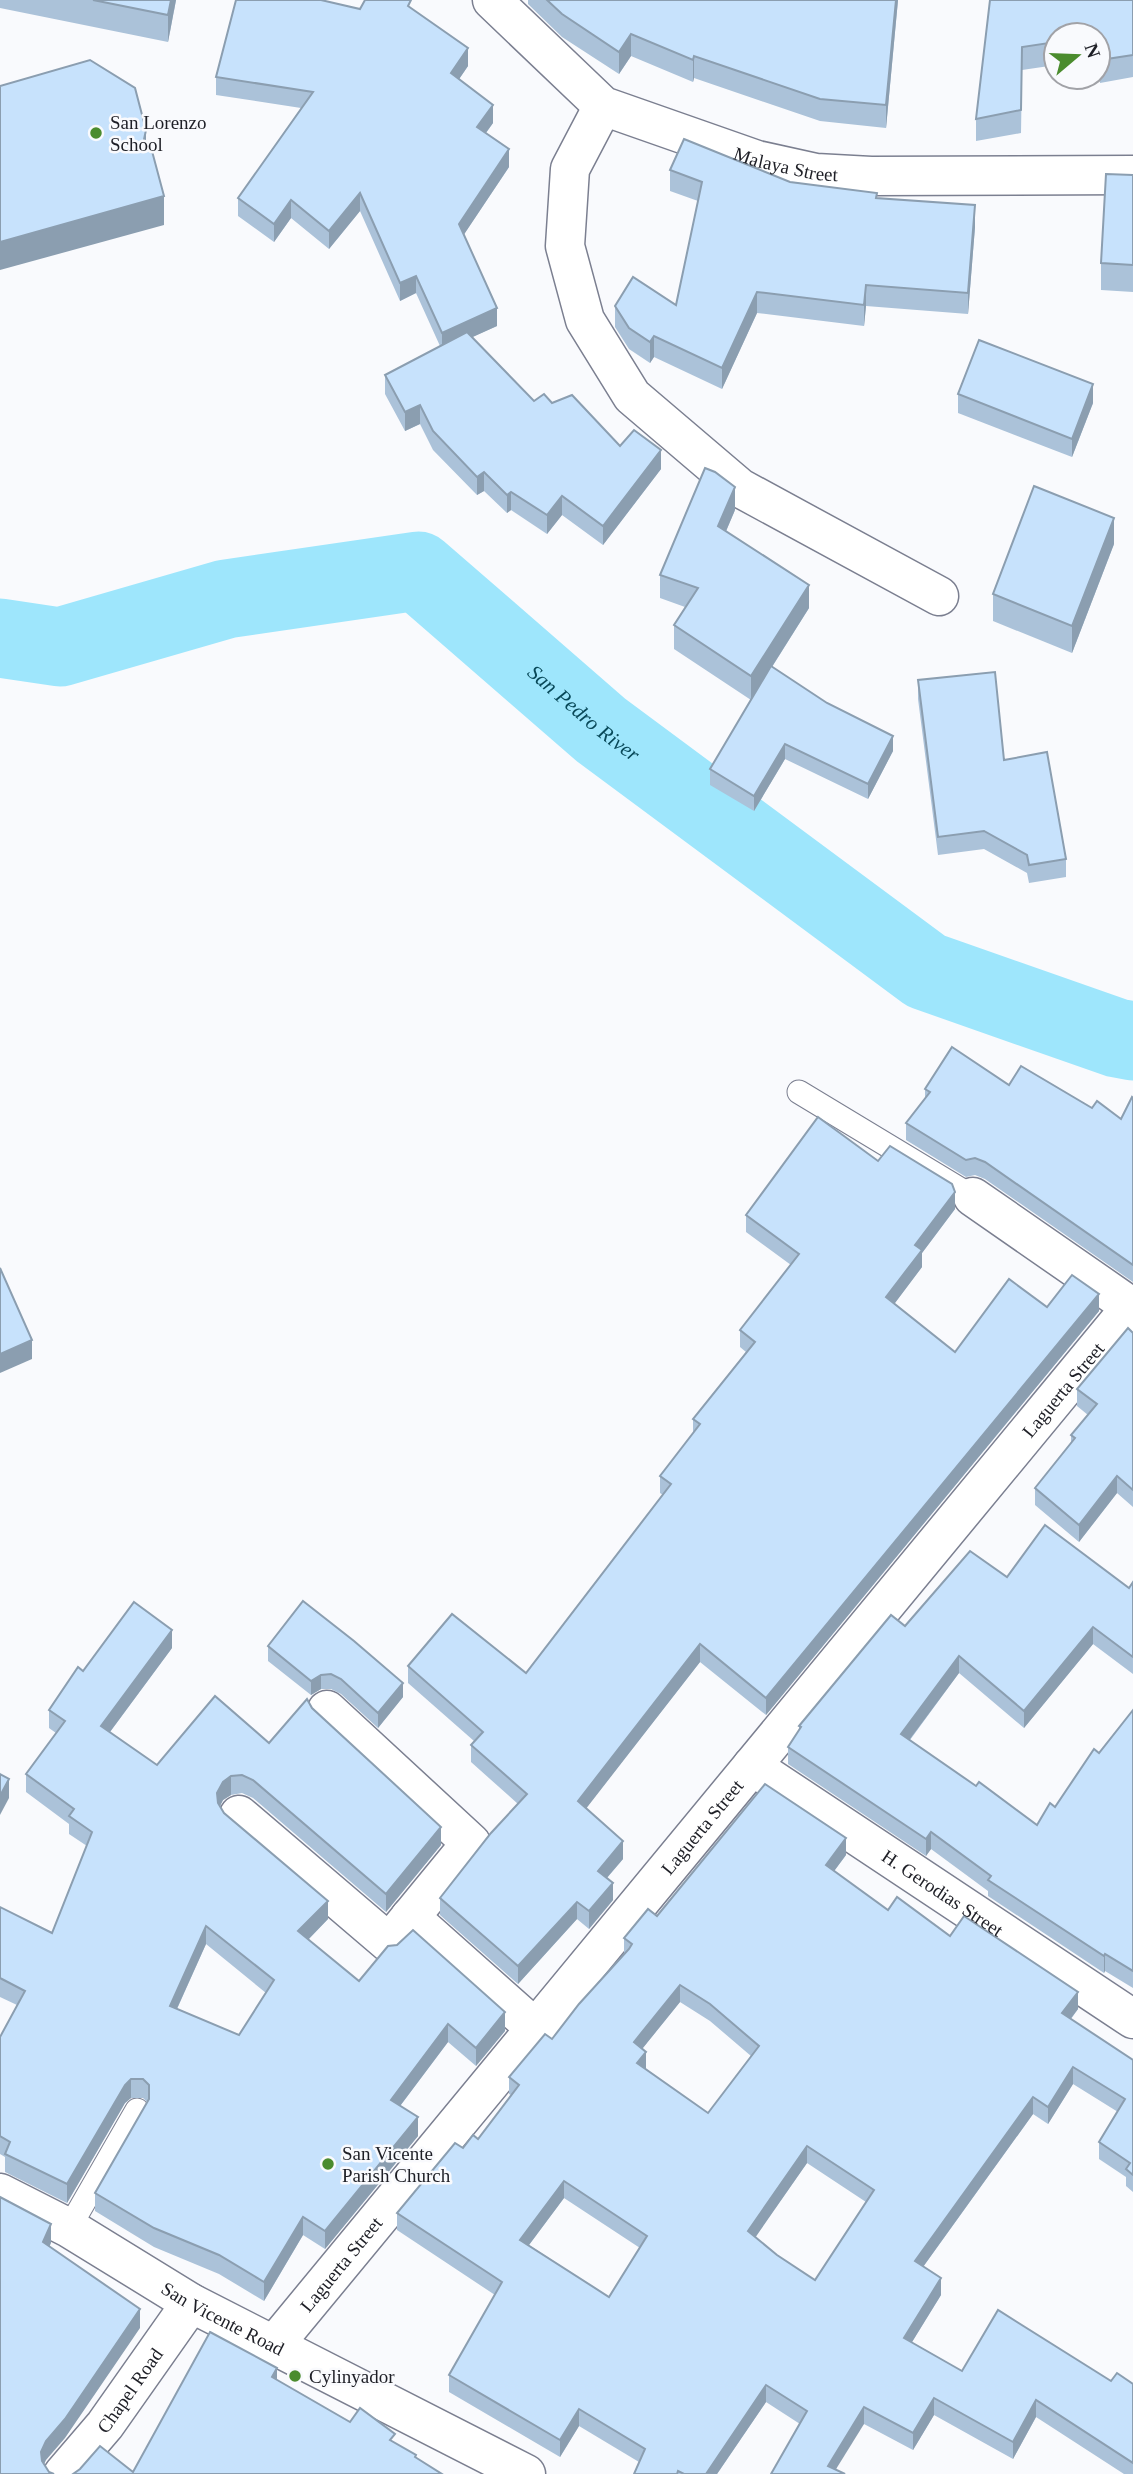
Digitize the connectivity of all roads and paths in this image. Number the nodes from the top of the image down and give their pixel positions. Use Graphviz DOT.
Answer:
graph roads {
  1 [pos="492,0"];
  2 [pos="603,106"];
  3 [pos="1133,175"];
  4 [pos="939,596"];
  5 [pos="799,1092"];
  6 [pos="973,1197"];
  7 [pos="1132,1308"];
  8 [pos="327,1710"];
  9 [pos="752,1766"];
  10 [pos="239,1815"];
  11 [pos="410,1917"];
  12 [pos="1133,2019"];
  13 [pos="536,2029"];
  14 [pos="137,2110"];
  15 [pos="0,2193"];
  16 [pos="69,2228"];
  17 [pos="191,2303"];
  18 [pos="274,2345"];
  19 [pos="63,2474"];
  20 [pos="526,2474"];
  1 -- 2 [label="street, Malaya Street"];
  2 -- 3 [label="street, Malaya Street"];
  2 -- 4 [label="street"];
  5 -- 6 [label="lane"];
  6 -- 7 [label="street"];
  7 -- 9 [label="street, Laguerta Street"];
  8 -- 11 [label="street"];
  9 -- 12 [label="street, H. Gerodias Street"];
  9 -- 13 [label="street, Laguerta Street"];
  10 -- 11 [label="street"];
  11 -- 13 [label="street"];
  13 -- 18 [label="street, Laguerta Street"];
  14 -- 16 [label="lane"];
  15 -- 16 [label="street, San Vicente Road"];
  16 -- 17 [label="street, San Vicente Road"];
  17 -- 18 [label="street, San Vicente Road"];
  17 -- 19 [label="street, Chapel Road"];
  18 -- 20 [label="street, San Vicente Road"];
}
